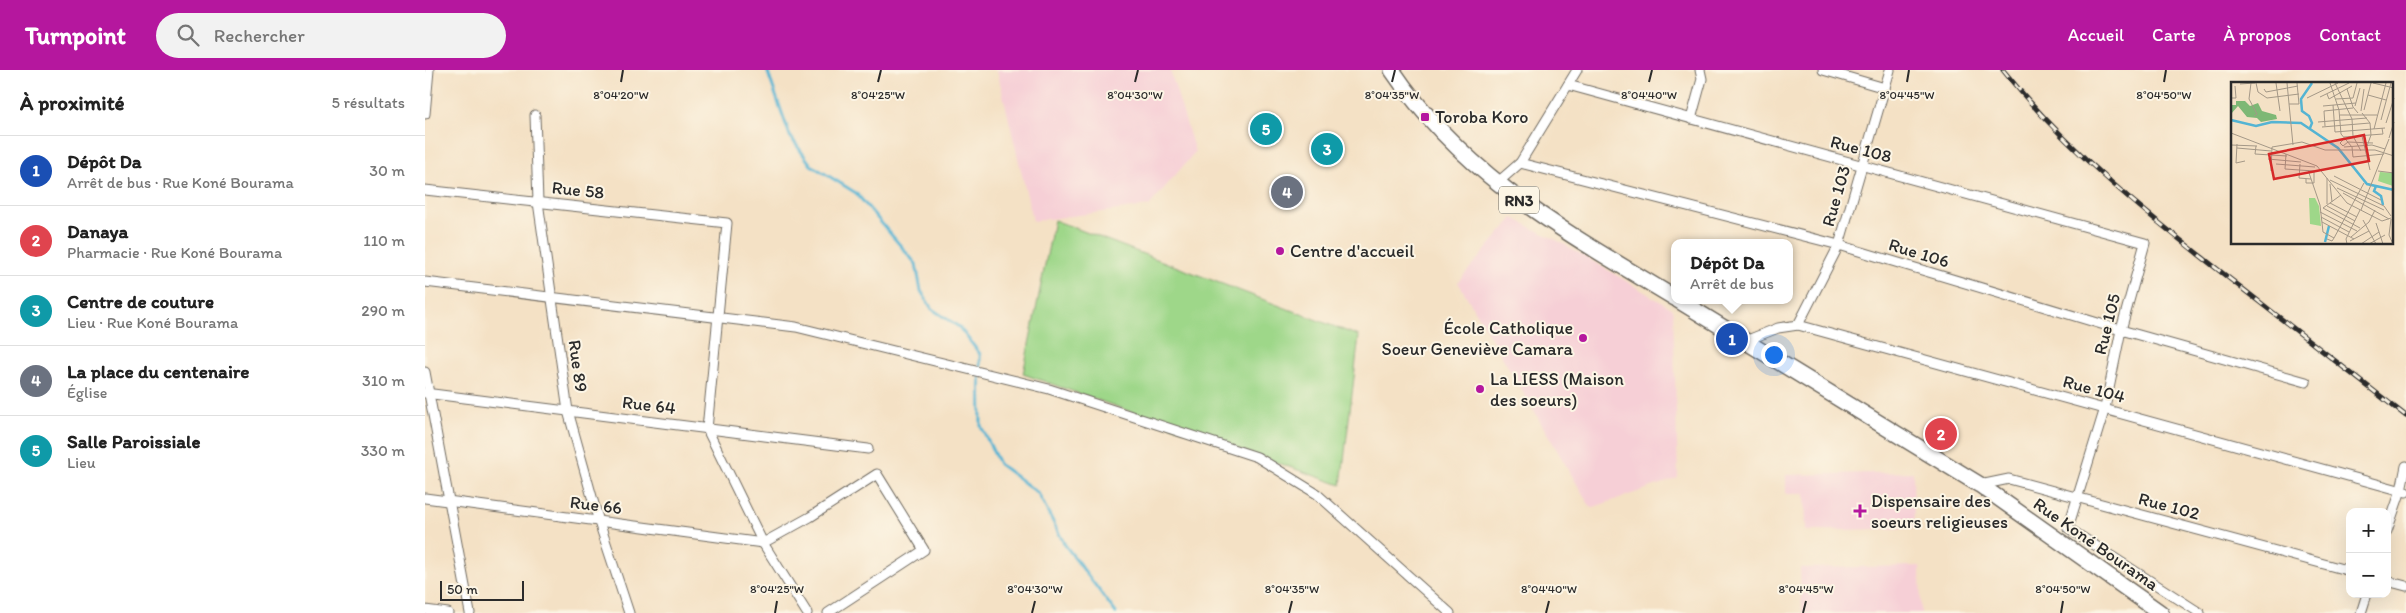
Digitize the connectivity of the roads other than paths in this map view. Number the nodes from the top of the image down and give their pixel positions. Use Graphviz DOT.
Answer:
graph roads {
  1 [pos="429,70"];
  2 [pos="1392,70"];
  3 [pos="1577,70"];
  4 [pos="1700,70"];
  5 [pos="1823,70"];
  6 [pos="1890,70"];
  7 [pos="1568,85"];
  8 [pos="1885,88"];
  9 [pos="425,102"];
  10 [pos="425,114"];
  11 [pos="535,115"];
  12 [pos="1691,119"];
  13 [pos="1520,163"];
  14 [pos="1862,166"];
  15 [pos="1496,184"];
  16 [pos="425,190"];
  17 [pos="537,202"];
  18 [pos="2145,243"];
  19 [pos="1839,245"];
  20 [pos="425,282"];
  21 [pos="1671,296"];
  22 [pos="552,298"];
  23 [pos="1684,304"];
  24 [pos="718,318"];
  25 [pos="1798,325"];
  26 [pos="2121,330"];
  27 [pos="1745,342"];
  28 [pos="425,372"];
  29 [pos="2306,382"];
  30 [pos="428,394"];
  31 [pos="2105,408"];
  32 [pos="568,411"];
  33 [pos="707,429"];
  34 [pos="868,449"];
  35 [pos="2406,466"];
  36 [pos="1980,485"];
  37 [pos="2404,491"];
  38 [pos="2076,497"];
  39 [pos="425,498"];
  40 [pos="451,503"];
  41 [pos="599,522"];
  42 [pos="2391,522"];
  43 [pos="763,543"];
  44 [pos="2346,570"];
  45 [pos="2391,582"];
  46 [pos="2406,586"];
  47 [pos="2366,598"];
  48 [pos="425,610"];
  49 [pos="448,613"];
  50 [pos="470,613"];
  51 [pos="629,613"];
  52 [pos="807,613"];
  53 [pos="828,613"];
  54 [pos="1450,613"];
  55 [pos="2161,613"];
  56 [pos="2200,613"];
  57 [pos="2361,613"];
  1 -- 9 [label="street"];
  2 -- 15 [label="highway, RN3"];
  3 -- 7 [label="street"];
  4 -- 12 [label="street"];
  5 -- 8 [label="street"];
  6 -- 8 [label="street, Rue 103"];
  7 -- 12 [label="street, Rue 108"];
  7 -- 13 [label="street"];
  8 -- 14 [label="street, Rue 103"];
  9 -- 10 [label="street"];
  11 -- 17 [label="street, Rue 89"];
  12 -- 14 [label="street, Rue 108"];
  13 -- 15 [label="street"];
  13 -- 19 [label="street, Rue 106"];
  14 -- 18 [label="street, Rue 108"];
  14 -- 19 [label="street, Rue 103"];
  15 -- 21 [label="highway, RN3"];
  16 -- 17 [label="street, Rue 58"];
  17 -- 22 [label="street, Rue 89"];
  17 -- 24 [label="street, Rue 58"];
  18 -- 26 [label="street, Rue 105"];
  19 -- 25 [label="street, Rue 103"];
  19 -- 26 [label="street, Rue 106"];
  20 -- 22 [label="street"];
  22 -- 24 [label="street"];
  22 -- 32 [label="street, Rue 89"];
  23 -- 27 [label="highway, Rue Koné Bourama"];
  24 -- 33 [label="street"];
  24 -- 54 [label="street"];
  25 -- 27 [label="street, Rue 104"];
  25 -- 31 [label="street, Rue 104"];
  26 -- 29 [label="street, Rue 106"];
  26 -- 31 [label="street, Rue 105"];
  27 -- 36 [label="highway, Rue Koné Bourama"];
  28 -- 30 [label="street"];
  30 -- 32 [label="street, Rue 64"];
  30 -- 40 [label="street"];
  31 -- 37 [label="street, Rue 104"];
  31 -- 38 [label="street, Rue 105"];
  32 -- 33 [label="street, Rue 64"];
  32 -- 41 [label="street, Rue 89"];
  33 -- 34 [label="street, Rue 64"];
  33 -- 43 [label="street"];
  35 -- 37 [label="street"];
  36 -- 38 [label="street, Rue 102"];
  36 -- 55 [label="highway, Rue Koné Bourama"];
  37 -- 42 [label="street"];
  38 -- 44 [label="street, Rue 102"];
  38 -- 56 [label="street, Rue 105"];
  39 -- 40 [label="street, Rue 66"];
  40 -- 41 [label="street, Rue 66"];
  40 -- 50 [label="street"];
  41 -- 43 [label="street, Rue 66"];
  41 -- 51 [label="street, Rue 89"];
  43 -- 52 [label="street"];
  43 -- 53 [label="street"];
  45 -- 46 [label="street"];
  47 -- 57 [label="street"];
  48 -- 49 [label="street"];
}
